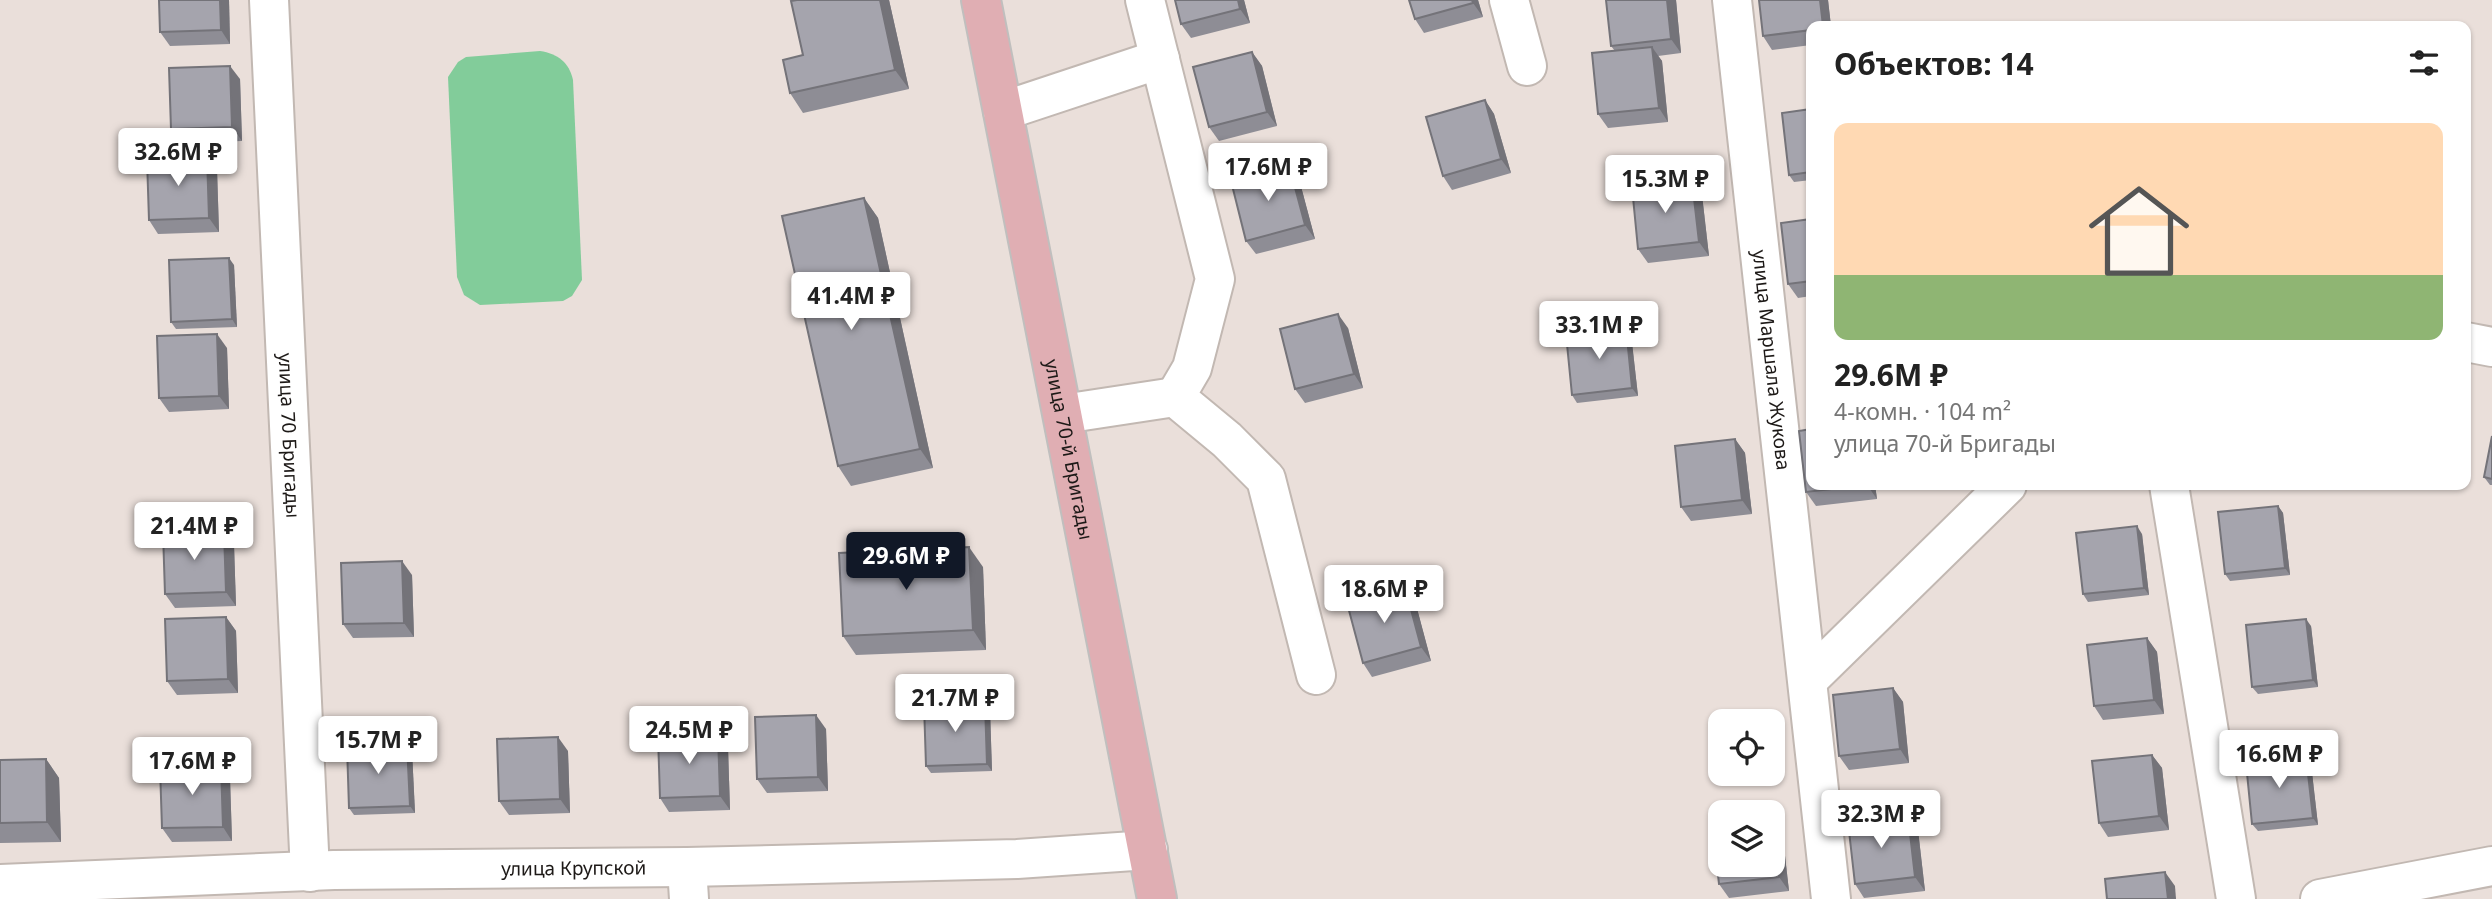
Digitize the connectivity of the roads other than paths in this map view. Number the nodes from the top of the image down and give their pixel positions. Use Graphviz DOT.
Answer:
graph roads {
  1 [pos="269,0"];
  2 [pos="981,0"];
  3 [pos="1145,0"];
  4 [pos="1509,0"];
  5 [pos="1732,0"];
  6 [pos="1160,60"];
  7 [pos="1527,66"];
  8 [pos="1003,111"];
  9 [pos="2471,343"];
  10 [pos="2492,347"];
  11 [pos="1175,397"];
  12 [pos="1063,414"];
  13 [pos="2002,490"];
  14 [pos="2170,490"];
  15 [pos="1316,675"];
  16 [pos="1808,680"];
  17 [pos="1148,850"];
  18 [pos="2492,866"];
  19 [pos="326,880"];
  20 [pos="688,883"];
  21 [pos="0,884"];
  22 [pos="1157,899"];
  23 [pos="1830,899"];
  24 [pos="2236,899"];
  25 [pos="2320,899"];
  1 -- 19 [label="street, улица 70 Бригады"];
  2 -- 8 [label="main road, улица 70-й Бригады"];
  3 -- 6 [label="street"];
  4 -- 7 [label="street"];
  5 -- 16 [label="street, улица Маршала Жукова"];
  6 -- 8 [label="street"];
  6 -- 11 [label="street"];
  8 -- 12 [label="main road, улица 70-й Бригады"];
  9 -- 10 [label="street"];
  11 -- 12 [label="street"];
  11 -- 15 [label="street"];
  12 -- 17 [label="main road, улица 70-й Бригады"];
  13 -- 16 [label="street"];
  14 -- 24 [label="street"];
  16 -- 23 [label="street, улица Маршала Жукова"];
  17 -- 20 [label="street, улица Крупской"];
  17 -- 22 [label="main road, улица 70-й Бригады"];
  18 -- 25 [label="street"];
  19 -- 20 [label="street, улица Крупской"];
  19 -- 21 [label="street, улица Крупской"];
}
